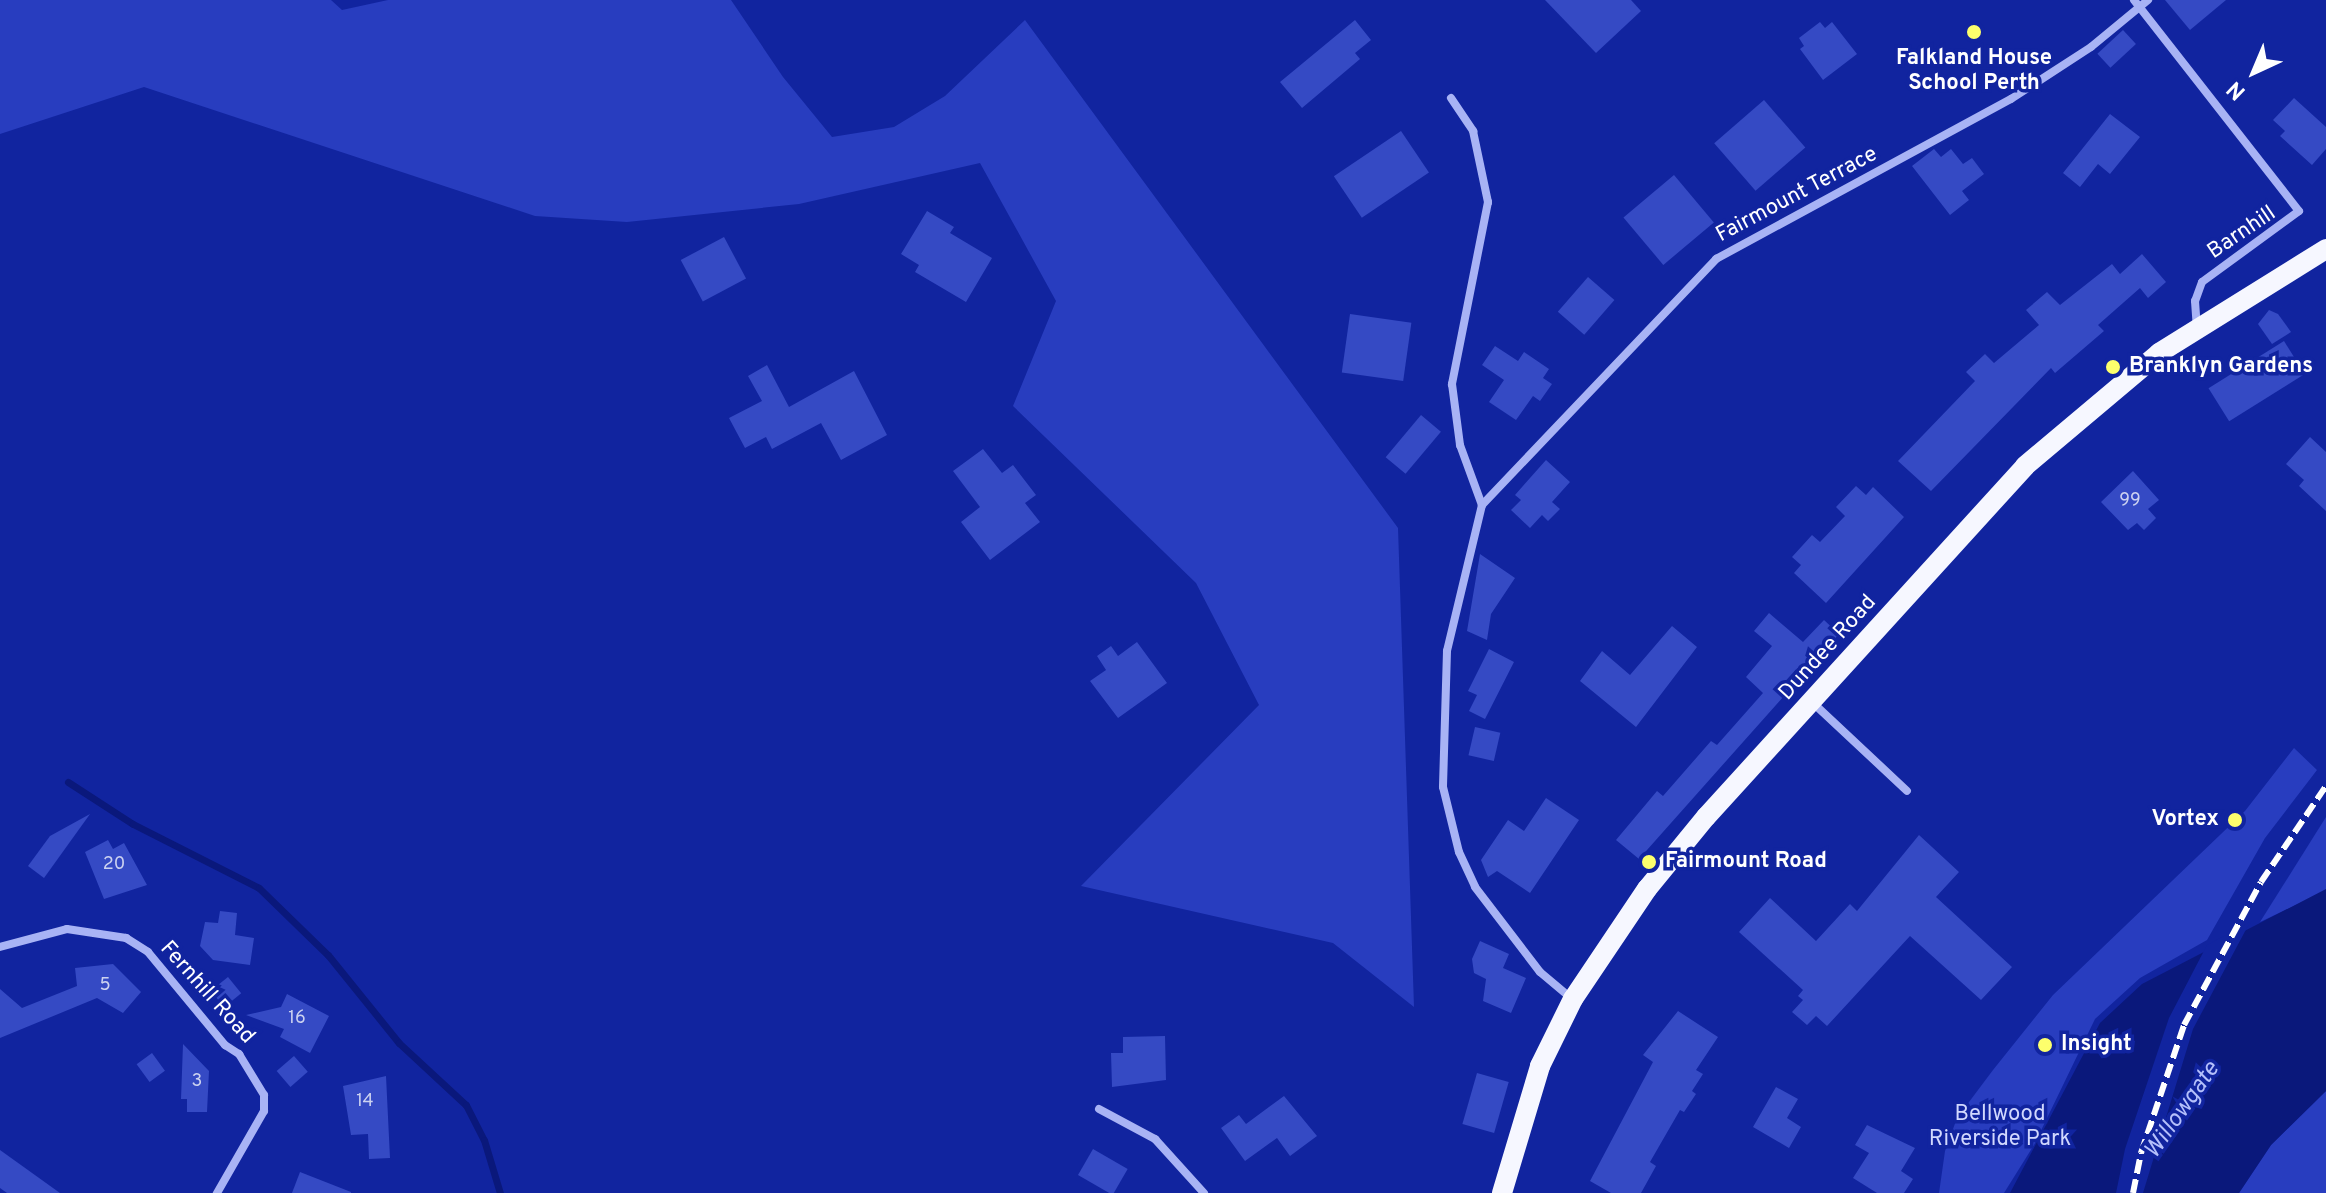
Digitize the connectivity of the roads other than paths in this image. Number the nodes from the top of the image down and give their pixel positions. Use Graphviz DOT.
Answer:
graph roads {
  1 [pos="2148,0"];
  2 [pos="2137,3"];
  3 [pos="1451,98"];
  4 [pos="2326,249"];
  5 [pos="2197,329"];
  6 [pos="1482,505"];
  7 [pos="1812,702"];
  8 [pos="1907,791"];
  9 [pos="0,947"];
  10 [pos="1573,999"];
  11 [pos="1099,1109"];
  12 [pos="217,1193"];
  13 [pos="1204,1193"];
  14 [pos="1502,1193"];
  1 -- 2 [label="street, Fairmount Terrace"];
  2 -- 5 [label="street, Barnhill"];
  2 -- 6 [label="street, Fairmount Terrace"];
  3 -- 6 [label="street"];
  4 -- 5 [label="main road, Dundee Road"];
  5 -- 7 [label="main road, Dundee Road"];
  6 -- 10 [label="street"];
  7 -- 8 [label="street"];
  7 -- 10 [label="main road, Dundee Road"];
  9 -- 12 [label="street, Fernhill Road"];
  10 -- 14 [label="main road, Dundee Road"];
  11 -- 13 [label="street"];
}
